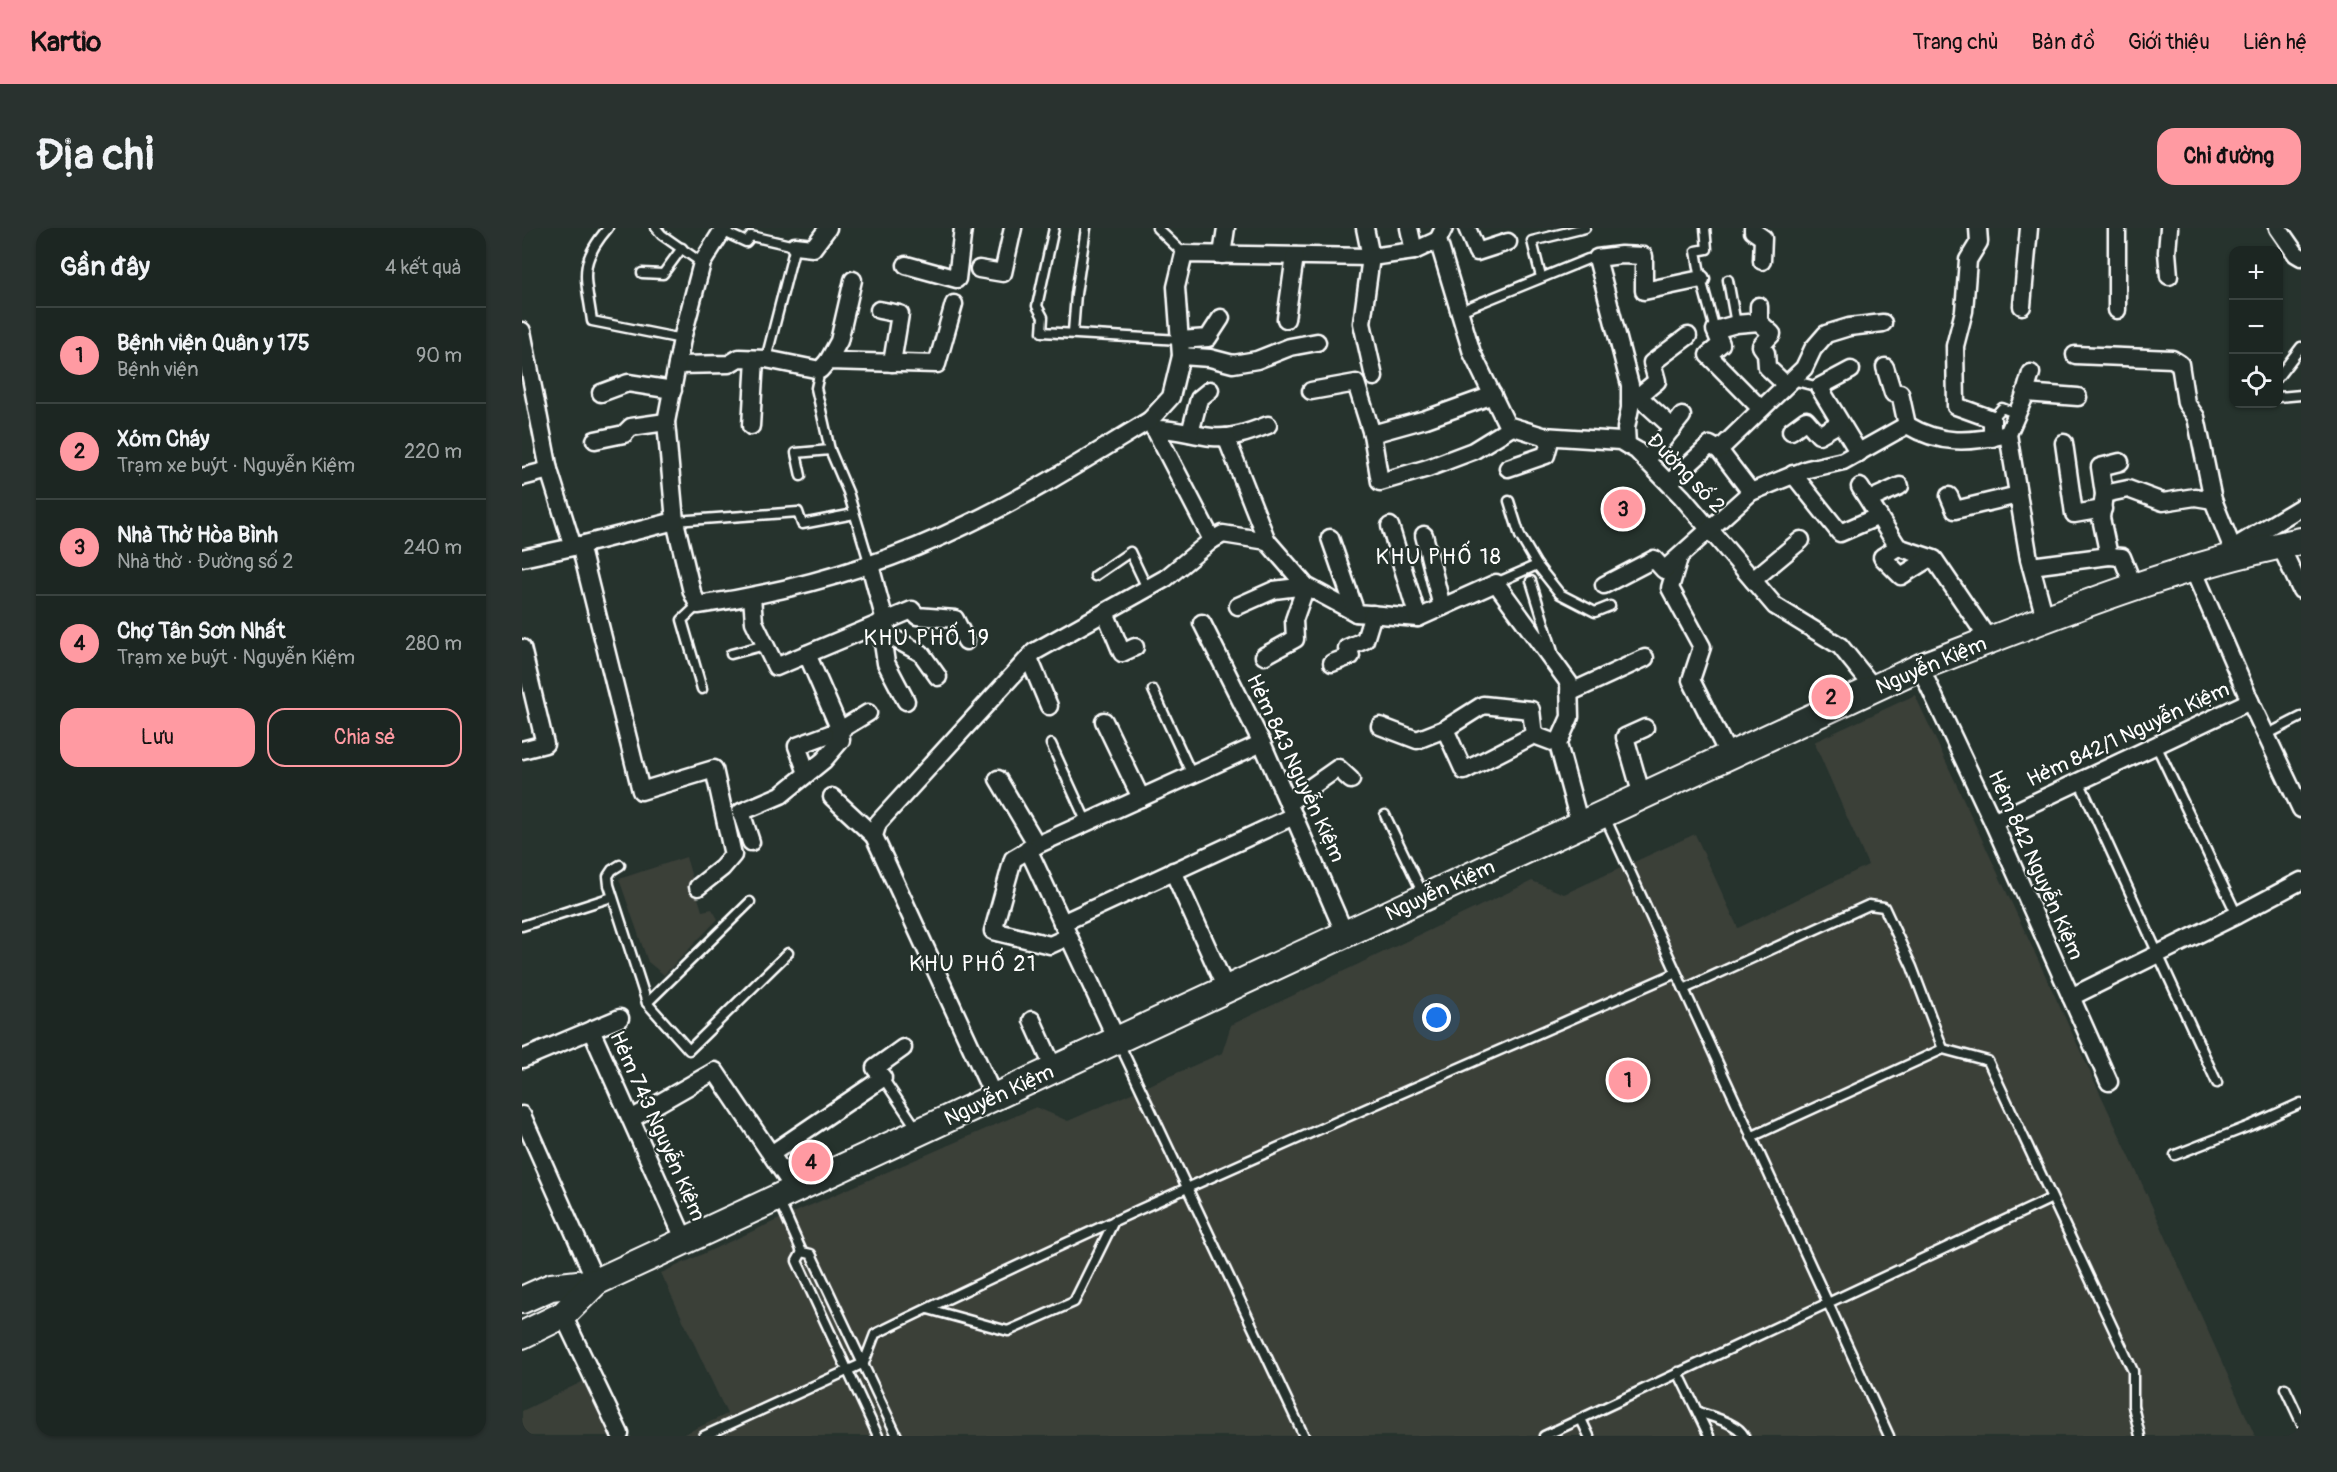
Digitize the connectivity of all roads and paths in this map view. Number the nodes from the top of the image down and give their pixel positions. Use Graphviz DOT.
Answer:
graph roads {
  1 [pos="608,228"];
  2 [pos="656,228"];
  3 [pos="828,228"];
  4 [pos="963,228"];
  5 [pos="1014,228"];
  6 [pos="1054,228"];
  7 [pos="1086,228"];
  8 [pos="1157,228"];
  9 [pos="1226,228"];
  10 [pos="1365,228"];
  11 [pos="1409,228"];
  12 [pos="1467,228"];
  13 [pos="1585,228"];
  14 [pos="1706,228"];
  15 [pos="1753,228"];
  16 [pos="1978,228"];
  17 [pos="2029,228"];
  18 [pos="2117,228"];
  19 [pos="2169,228"];
  20 [pos="2278,228"];
  21 [pos="722,229"];
  22 [pos="1441,234"];
  23 [pos="1508,242"];
  24 [pos="795,246"];
  25 [pos="682,248"];
  26 [pos="1414,251"];
  27 [pos="1184,254"];
  28 [pos="1222,255"];
  29 [pos="1295,256"];
  30 [pos="1371,257"];
  31 [pos="2301,258"];
  32 [pos="1588,259"];
  33 [pos="1762,261"];
  34 [pos="702,263"];
  35 [pos="906,265"];
  36 [pos="979,269"];
  37 [pos="642,273"];
  38 [pos="2169,276"];
  39 [pos="1541,277"];
  40 [pos="1701,279"];
  41 [pos="853,280"];
  42 [pos="1728,280"];
  43 [pos="954,304"];
  44 [pos="2022,306"];
  45 [pos="879,310"];
  46 [pos="2117,310"];
  47 [pos="1460,311"];
  48 [pos="1221,318"];
  49 [pos="1286,319"];
  50 [pos="1883,323"];
  51 [pos="1737,324"];
  52 [pos="1715,330"];
  53 [pos="522,331"];
  54 [pos="1073,332"];
  55 [pos="1688,336"];
  56 [pos="682,339"];
  57 [pos="1317,342"];
  58 [pos="2301,347"];
  59 [pos="1180,348"];
  60 [pos="2075,355"];
  61 [pos="760,359"];
  62 [pos="892,363"];
  63 [pos="677,365"];
  64 [pos="824,365"];
  65 [pos="1885,367"];
  66 [pos="1851,370"];
  67 [pos="2283,370"];
  68 [pos="2031,373"];
  69 [pos="1374,376"];
  70 [pos="1789,383"];
  71 [pos="1818,387"];
  72 [pos="672,390"];
  73 [pos="1210,390"];
  74 [pos="1311,391"];
  75 [pos="601,393"];
  76 [pos="2025,393"];
  77 [pos="1493,395"];
  78 [pos="2301,395"];
  79 [pos="2078,397"];
  80 [pos="2283,397"];
  81 [pos="1635,400"];
  82 [pos="1761,409"];
  83 [pos="2017,414"];
  84 [pos="1992,419"];
  85 [pos="666,422"];
  86 [pos="1840,423"];
  87 [pos="1152,424"];
  88 [pos="1268,425"];
  89 [pos="1906,425"];
  90 [pos="751,426"];
  91 [pos="1512,427"];
  92 [pos="1791,431"];
  93 [pos="1190,433"];
  94 [pos="1372,434"];
  95 [pos="2000,436"];
  96 [pos="1226,437"];
  97 [pos="1551,437"];
  98 [pos="595,440"];
  99 [pos="2064,443"];
  100 [pos="1627,445"];
  101 [pos="830,450"];
  102 [pos="1719,450"];
  103 [pos="1859,453"];
  104 [pos="1646,461"];
  105 [pos="2121,462"];
  106 [pos="1508,468"];
  107 [pos="549,470"];
  108 [pos="1794,474"];
  109 [pos="801,476"];
  110 [pos="522,477"];
  111 [pos="1669,483"];
  112 [pos="1900,486"];
  113 [pos="1751,492"];
  114 [pos="2018,495"];
  115 [pos="1949,496"];
  116 [pos="1509,501"];
  117 [pos="2213,501"];
  118 [pos="2104,502"];
  119 [pos="2301,507"];
  120 [pos="854,514"];
  121 [pos="1879,516"];
  122 [pos="675,521"];
  123 [pos="1390,526"];
  124 [pos="1709,528"];
  125 [pos="1424,535"];
  126 [pos="1330,538"];
  127 [pos="1212,540"];
  128 [pos="1801,540"];
  129 [pos="1267,542"];
  130 [pos="2291,543"];
  131 [pos="577,546"];
  132 [pos="1898,547"];
  133 [pos="2234,552"];
  134 [pos="2109,556"];
  135 [pos="522,558"];
  136 [pos="1679,558"];
  137 [pos="1930,558"];
  138 [pos="870,565"];
  139 [pos="1537,565"];
  140 [pos="2031,566"];
  141 [pos="2193,569"];
  142 [pos="1095,576"];
  143 [pos="1753,580"];
  144 [pos="1531,581"];
  145 [pos="1496,583"];
  146 [pos="1604,585"];
  147 [pos="1306,586"];
  148 [pos="2134,587"];
  149 [pos="1147,588"];
  150 [pos="2301,590"];
  151 [pos="752,597"];
  152 [pos="698,605"];
  153 [pos="1238,606"];
  154 [pos="1610,606"];
  155 [pos="1442,607"];
  156 [pos="1105,612"];
  157 [pos="1356,613"];
  158 [pos="1373,614"];
  159 [pos="1418,618"];
  160 [pos="2045,618"];
  161 [pos="880,623"];
  162 [pos="1202,623"];
  163 [pos="1989,640"];
  164 [pos="966,641"];
  165 [pos="765,645"];
  166 [pos="1135,647"];
  167 [pos="522,648"];
  168 [pos="731,654"];
  169 [pos="807,654"];
  170 [pos="1264,656"];
  171 [pos="1029,658"];
  172 [pos="1645,658"];
  173 [pos="1332,663"];
  174 [pos="1557,666"];
  175 [pos="1920,667"];
  176 [pos="938,677"];
  177 [pos="1874,688"];
  178 [pos="702,689"];
  179 [pos="1153,690"];
  180 [pos="1569,693"];
  181 [pos="906,701"];
  182 [pos="2250,701"];
  183 [pos="1049,706"];
  184 [pos="868,713"];
  185 [pos="2301,717"];
  186 [pos="1104,721"];
  187 [pos="1380,726"];
  188 [pos="1645,728"];
  189 [pos="1445,729"];
  190 [pos="840,730"];
  191 [pos="1534,735"];
  192 [pos="2266,735"];
  193 [pos="1262,743"];
  194 [pos="1051,744"];
  195 [pos="1558,744"];
  196 [pos="2156,745"];
  197 [pos="522,750"];
  198 [pos="1729,756"];
  199 [pos="807,773"];
  200 [pos="1192,775"];
  201 [pos="998,779"];
  202 [pos="1351,780"];
  203 [pos="2079,781"];
  204 [pos="1642,796"];
  205 [pos="832,797"];
  206 [pos="1141,798"];
  207 [pos="1291,809"];
  208 [pos="2301,809"];
  209 [pos="1603,814"];
  210 [pos="1385,815"];
  211 [pos="1993,822"];
  212 [pos="1087,823"];
  213 [pos="1580,825"];
  214 [pos="874,836"];
  215 [pos="751,842"];
  216 [pos="1033,847"];
  217 [pos="620,865"];
  218 [pos="1173,871"];
  219 [pos="2301,881"];
  220 [pos="698,887"];
  221 [pos="612,897"];
  222 [pos="1424,897"];
  223 [pos="750,902"];
  224 [pos="2237,915"];
  225 [pos="522,926"];
  226 [pos="1065,930"];
  227 [pos="1346,934"];
  228 [pos="788,953"];
  229 [pos="2158,954"];
  230 [pos="1676,973"];
  231 [pos="1226,989"];
  232 [pos="1684,989"];
  233 [pos="2071,997"];
  234 [pos="647,1003"];
  235 [pos="620,1018"];
  236 [pos="1032,1020"];
  237 [pos="591,1030"];
  238 [pos="1117,1040"];
  239 [pos="903,1048"];
  240 [pos="1943,1049"];
  241 [pos="522,1059"];
  242 [pos="1054,1069"];
  243 [pos="883,1078"];
  244 [pos="2109,1082"];
  245 [pos="2217,1083"];
  246 [pos="994,1097"];
  247 [pos="2301,1103"];
  248 [pos="522,1114"];
  249 [pos="631,1119"];
  250 [pos="919,1132"];
  251 [pos="1751,1137"];
  252 [pos="771,1154"];
  253 [pos="2175,1155"];
  254 [pos="1188,1189"];
  255 [pos="786,1194"];
  256 [pos="2050,1199"];
  257 [pos="1114,1221"];
  258 [pos="685,1241"];
  259 [pos="802,1252"];
  260 [pos="596,1282"];
  261 [pos="522,1300"];
  262 [pos="1828,1304"];
  263 [pos="560,1308"];
  264 [pos="928,1309"];
  265 [pos="522,1317"];
  266 [pos="522,1335"];
  267 [pos="864,1363"];
  268 [pos="847,1370"];
  269 [pos="1678,1372"];
  270 [pos="2286,1388"];
  271 [pos="1698,1412"];
  272 [pos="1581,1419"];
  273 [pos="2301,1422"];
  274 [pos="620,1434"];
  275 [pos="704,1436"];
  276 [pos="878,1436"];
  277 [pos="897,1436"];
  278 [pos="1304,1436"];
  279 [pos="1544,1436"];
  280 [pos="1589,1436"];
  281 [pos="1709,1436"];
  282 [pos="1744,1436"];
  283 [pos="1889,1436"];
  284 [pos="2140,1436"];
  1 -- 56 [label="lane"];
  2 -- 25 [label="lane"];
  3 -- 24 [label="street"];
  4 -- 35 [label="street"];
  5 -- 36 [label="street"];
  6 -- 54 [label="lane"];
  7 -- 54 [label="lane"];
  8 -- 27 [label="lane"];
  9 -- 28 [label="street"];
  10 -- 30 [label="street"];
  11 -- 26 [label="street"];
  12 -- 23 [label="street"];
  13 -- 39 [label="lane"];
  14 -- 40 [label="lane"];
  15 -- 33 [label="street"];
  16 -- 84 [label="street"];
  17 -- 44 [label="street"];
  18 -- 46 [label="street"];
  19 -- 38 [label="street"];
  20 -- 31 [label="street"];
  21 -- 24 [label="lane"];
  21 -- 34 [label="street"];
  22 -- 26 [label="street"];
  22 -- 47 [label="street"];
  24 -- 61 [label="lane"];
  25 -- 34 [label="lane"];
  25 -- 37 [label="lane"];
  26 -- 30 [label="street"];
  27 -- 28 [label="street"];
  27 -- 59 [label="street"];
  28 -- 29 [label="street"];
  29 -- 30 [label="street"];
  29 -- 49 [label="street"];
  30 -- 69 [label="street"];
  32 -- 39 [label="lane"];
  34 -- 56 [label="street"];
  39 -- 47 [label="lane"];
  40 -- 52 [label="lane"];
  40 -- 81 [label="street"];
  41 -- 64 [label="street"];
  42 -- 51 [label="lane"];
  43 -- 62 [label="street"];
  45 -- 62 [label="street"];
  47 -- 77 [label="street"];
  48 -- 59 [label="street"];
  50 -- 70 [label="street"];
  51 -- 52 [label="street"];
  51 -- 70 [label="street"];
  52 -- 82 [label="street"];
  53 -- 107 [label="street"];
  54 -- 59 [label="lane"];
  55 -- 81 [label="street"];
  56 -- 63 [label="street"];
  57 -- 59 [label="street"];
  58 -- 67 [label="lane"];
  59 -- 87 [label="street"];
  60 -- 117 [label="street"];
  61 -- 63 [label="street"];
  61 -- 64 [label="street"];
  61 -- 90 [label="street"];
  62 -- 64 [label="street"];
  63 -- 72 [label="street"];
  64 -- 101 [label="lane"];
  65 -- 89 [label="street"];
  66 -- 71 [label="street"];
  68 -- 76 [label="street"];
  70 -- 71 [label="lane"];
  70 -- 82 [label="street"];
  71 -- 86 [label="street"];
  72 -- 75 [label="street"];
  72 -- 85 [label="street"];
  73 -- 93 [label="street"];
  74 -- 94 [label="street"];
  76 -- 79 [label="street"];
  76 -- 83 [label="street"];
  77 -- 91 [label="street"];
  77 -- 94 [label="street"];
  78 -- 80 [label="lane"];
  81 -- 100 [label="street"];
  81 -- 104 [label="street"];
  82 -- 102 [label="street"];
  83 -- 84 [label="lane"];
  83 -- 95 [label="street"];
  84 -- 95 [label="street"];
  85 -- 98 [label="street"];
  85 -- 122 [label="street"];
  86 -- 92 [label="street"];
  86 -- 103 [label="street"];
  87 -- 93 [label="street"];
  87 -- 127 [label="street"];
  87 -- 138 [label="street"];
  88 -- 96 [label="street"];
  89 -- 95 [label="street"];
  89 -- 103 [label="street"];
  91 -- 94 [label="street"];
  91 -- 97 [label="street, Đường số 2"];
  93 -- 96 [label="street"];
  95 -- 114 [label="street"];
  96 -- 129 [label="street"];
  97 -- 100 [label="street, Đường số 2"];
  97 -- 106 [label="street"];
  99 -- 118 [label="street"];
  100 -- 104 [label="street, Đường số 2"];
  101 -- 109 [label="lane"];
  101 -- 120 [label="lane"];
  102 -- 111 [label="street"];
  102 -- 113 [label="street"];
  103 -- 108 [label="street"];
  104 -- 111 [label="street, Đường số 2"];
  105 -- 118 [label="street"];
  107 -- 110 [label="street"];
  107 -- 131 [label="street"];
  108 -- 113 [label="street"];
  108 -- 121 [label="street"];
  111 -- 124 [label="street, Đường số 2"];
  112 -- 121 [label="street"];
  113 -- 124 [label="street"];
  114 -- 115 [label="street"];
  114 -- 140 [label="street"];
  116 -- 139 [label="lane"];
  117 -- 118 [label="street"];
  117 -- 133 [label="street"];
  118 -- 134 [label="street"];
  119 -- 133 [label="street"];
  120 -- 122 [label="lane"];
  120 -- 138 [label="lane"];
  121 -- 132 [label="street"];
  122 -- 131 [label="street"];
  122 -- 152 [label="street"];
  123 -- 159 [label="street"];
  124 -- 136 [label="street"];
  124 -- 143 [label="street, Đường số 2"];
  125 -- 155 [label="street"];
  126 -- 157 [label="street"];
  127 -- 129 [label="street"];
  127 -- 149 [label="street"];
  128 -- 143 [label="street"];
  129 -- 147 [label="street"];
  130 -- 133 [label="main road, Nguyễn Kiệm"];
  130 -- 150 [label="street"];
  131 -- 135 [label="street"];
  131 -- 220 [label="street"];
  132 -- 137 [label="street"];
  132 -- 137 [label="street"];
  133 -- 141 [label="main road, Nguyễn Kiệm"];
  134 -- 140 [label="street"];
  134 -- 148 [label="street"];
  136 -- 146 [label="street"];
  136 -- 198 [label="street"];
  137 -- 163 [label="street"];
  138 -- 151 [label="street"];
  138 -- 161 [label="street"];
  139 -- 145 [label="lane"];
  139 -- 154 [label="lane"];
  140 -- 160 [label="street"];
  141 -- 148 [label="main road, Nguyễn Kiệm"];
  141 -- 182 [label="street"];
  142 -- 149 [label="lane"];
  143 -- 177 [label="street, Đường số 2"];
  144 -- 174 [label="lane"];
  145 -- 155 [label="street"];
  145 -- 174 [label="street"];
  147 -- 153 [label="street"];
  147 -- 157 [label="street"];
  147 -- 170 [label="street"];
  148 -- 160 [label="main road, Nguyễn Kiệm"];
  149 -- 156 [label="street"];
  151 -- 152 [label="street"];
  151 -- 165 [label="street"];
  152 -- 178 [label="lane"];
  155 -- 159 [label="street"];
  156 -- 166 [label="street"];
  156 -- 171 [label="street"];
  157 -- 158 [label="street"];
  158 -- 159 [label="street"];
  158 -- 173 [label="street"];
  160 -- 163 [label="main road, Nguyễn Kiệm"];
  161 -- 164 [label="street"];
  161 -- 169 [label="street"];
  161 -- 176 [label="street"];
  161 -- 181 [label="street"];
  162 -- 193 [label="street, Hẻm 843 Nguyễn Kiệm"];
  163 -- 175 [label="main road, Nguyễn Kiệm"];
  165 -- 168 [label="lane"];
  165 -- 169 [label="street"];
  167 -- 197 [label="street"];
  169 -- 190 [label="street"];
  171 -- 183 [label="street"];
  171 -- 214 [label="street"];
  172 -- 180 [label="street"];
  174 -- 180 [label="street"];
  175 -- 177 [label="main road, Nguyễn Kiệm"];
  175 -- 211 [label="street, Hẻm 842 Nguyễn Kiệm"];
  177 -- 198 [label="main road, Nguyễn Kiệm"];
  179 -- 200 [label="lane"];
  180 -- 195 [label="street"];
  182 -- 192 [label="street"];
  182 -- 196 [label="street, Hẻm 842/1 Nguyễn Kiệm"];
  184 -- 190 [label="street"];
  185 -- 192 [label="lane"];
  186 -- 206 [label="street"];
  187 -- 189 [label="street"];
  188 -- 204 [label="street"];
  189 -- 191 [label="street"];
  189 -- 191 [label="street"];
  190 -- 199 [label="street"];
  190 -- 199 [label="street"];
  191 -- 195 [label="street"];
  192 -- 208 [label="street"];
  193 -- 200 [label="street"];
  193 -- 207 [label="street, Hẻm 843 Nguyễn Kiệm"];
  194 -- 212 [label="lane"];
  195 -- 213 [label="street"];
  196 -- 203 [label="street, Hẻm 842/1 Nguyễn Kiệm"];
  196 -- 224 [label="lane"];
  198 -- 204 [label="main road, Nguyễn Kiệm"];
  199 -- 215 [label="street"];
  200 -- 206 [label="street"];
  201 -- 216 [label="street"];
  202 -- 207 [label="street"];
  203 -- 211 [label="street, Hẻm 842/1 Nguyễn Kiệm"];
  203 -- 229 [label="lane"];
  204 -- 209 [label="main road, Nguyễn Kiệm"];
  205 -- 214 [label="street"];
  206 -- 212 [label="street"];
  207 -- 218 [label="street"];
  207 -- 227 [label="street, Hẻm 843 Nguyễn Kiệm"];
  209 -- 213 [label="main road, Nguyễn Kiệm"];
  209 -- 230 [label="lane"];
  210 -- 222 [label="lane"];
  211 -- 233 [label="street, Hẻm 842 Nguyễn Kiệm"];
  212 -- 216 [label="street"];
  213 -- 222 [label="main road, Nguyễn Kiệm"];
  214 -- 246 [label="street"];
  216 -- 226 [label="street"];
  216 -- 226 [label="street"];
  217 -- 221 [label="lane"];
  218 -- 226 [label="street"];
  218 -- 231 [label="street"];
  219 -- 224 [label="street"];
  221 -- 225 [label="lane"];
  221 -- 234 [label="lane"];
  222 -- 227 [label="main road, Nguyễn Kiệm"];
  223 -- 234 [label="lane"];
  224 -- 229 [label="street"];
  226 -- 238 [label="street"];
  227 -- 231 [label="main road, Nguyễn Kiệm"];
  228 -- 234 [label="lane"];
  229 -- 233 [label="street"];
  229 -- 245 [label="lane"];
  230 -- 232 [label="lane"];
  230 -- 254 [label="lane"];
  231 -- 238 [label="main road, Nguyễn Kiệm"];
  232 -- 240 [label="lane"];
  232 -- 251 [label="lane"];
  233 -- 244 [label="street, Hẻm 842 Nguyễn Kiệm"];
  235 -- 237 [label="street, Hẻm 743 Nguyễn Kiệm"];
  236 -- 242 [label="street"];
  237 -- 241 [label="street, Hẻm 743 Nguyễn Kiệm"];
  237 -- 249 [label="street, Hẻm 743 Nguyễn Kiệm"];
  238 -- 242 [label="main road, Nguyễn Kiệm"];
  238 -- 254 [label="lane"];
  239 -- 243 [label="street"];
  240 -- 251 [label="lane"];
  240 -- 256 [label="lane"];
  242 -- 246 [label="main road, Nguyễn Kiệm"];
  243 -- 250 [label="lane"];
  243 -- 252 [label="street"];
  246 -- 250 [label="main road, Nguyễn Kiệm"];
  247 -- 253 [label="lane"];
  248 -- 260 [label="street"];
  249 -- 252 [label="street"];
  249 -- 258 [label="street, Hẻm 743 Nguyễn Kiệm"];
  250 -- 255 [label="main road, Nguyễn Kiệm"];
  251 -- 262 [label="lane"];
  252 -- 255 [label="street"];
  254 -- 257 [label="lane"];
  254 -- 278 [label="lane"];
  255 -- 258 [label="main road, Nguyễn Kiệm"];
  255 -- 259 [label="lane"];
  256 -- 262 [label="lane"];
  256 -- 284 [label="lane"];
  257 -- 264 [label="lane"];
  257 -- 264 [label="lane"];
  258 -- 260 [label="main road, Nguyễn Kiệm"];
  259 -- 267 [label="lane"];
  259 -- 268 [label="lane"];
  260 -- 261 [label="main road, Nguyễn Kiệm"];
  260 -- 263 [label="main road"];
  262 -- 269 [label="lane"];
  262 -- 283 [label="lane"];
  263 -- 265 [label="main road"];
  263 -- 266 [label="main road"];
  263 -- 274 [label="street"];
  264 -- 267 [label="lane"];
  267 -- 268 [label="lane"];
  267 -- 277 [label="lane"];
  268 -- 275 [label="lane"];
  268 -- 276 [label="lane"];
  269 -- 271 [label="lane"];
  269 -- 272 [label="lane"];
  270 -- 273 [label="lane"];
  271 -- 281 [label="lane"];
  271 -- 282 [label="lane"];
  272 -- 279 [label="lane"];
  272 -- 280 [label="lane"];
}
